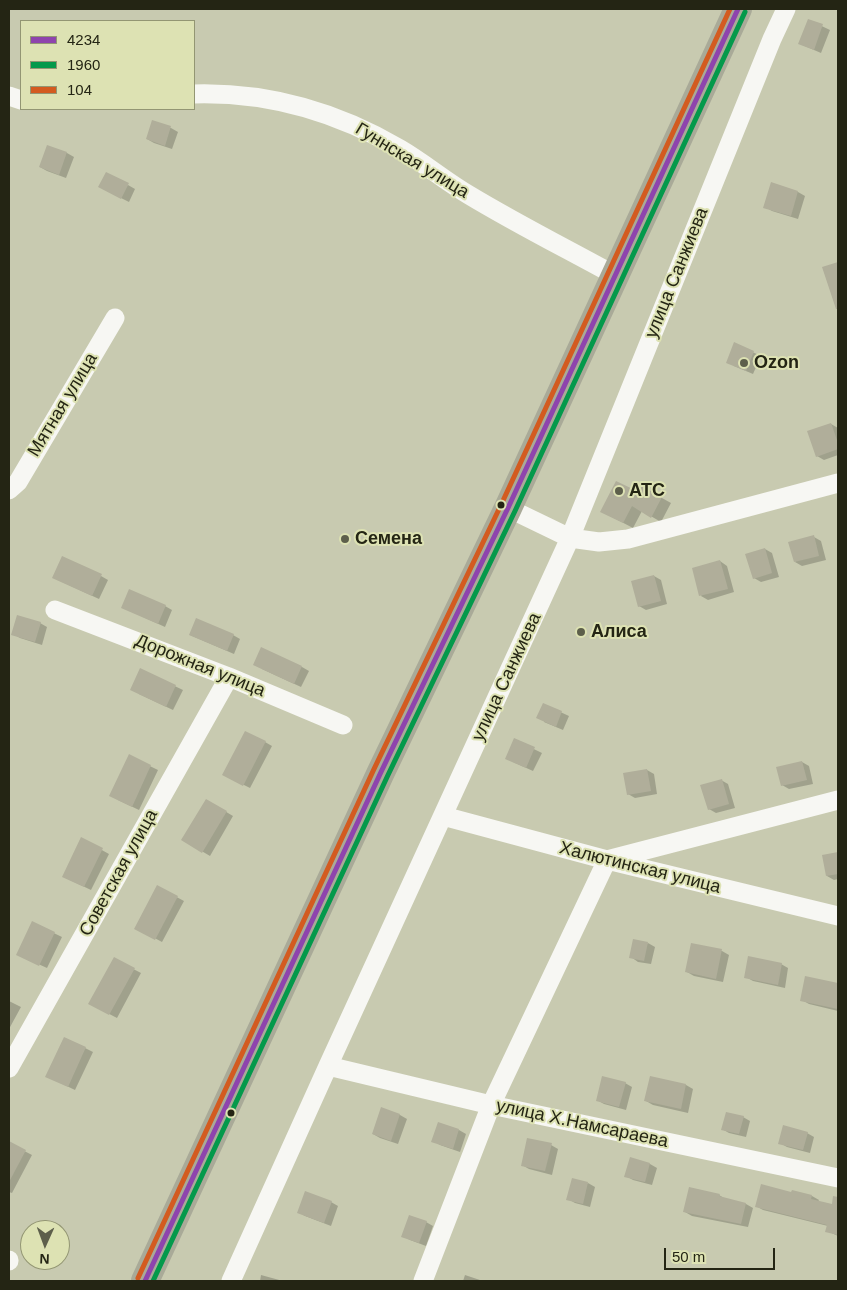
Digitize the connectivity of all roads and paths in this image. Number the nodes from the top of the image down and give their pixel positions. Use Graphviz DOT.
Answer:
graph roads {
  1 [pos="738,9"];
  2 [pos="786,9"];
  3 [pos="195,94"];
  4 [pos="616,276"];
  5 [pos="115,318"];
  6 [pos="838,482"];
  7 [pos="9,490"];
  8 [pos="508,508"];
  9 [pos="570,538"];
  10 [pos="55,610"];
  11 [pos="229,677"];
  12 [pos="343,725"];
  13 [pos="838,800"];
  14 [pos="443,816"];
  15 [pos="607,860"];
  16 [pos="838,916"];
  17 [pos="328,1066"];
  18 [pos="9,1068"];
  19 [pos="491,1105"];
  20 [pos="838,1178"];
  21 [pos="145,1281"];
  22 [pos="231,1281"];
  23 [pos="423,1281"];
  1 -- 4 [label="highway"];
  2 -- 9 [label="street, улица Санжиева"];
  3 -- 4 [label="street, Гуннская улица"];
  4 -- 8 [label="highway"];
  5 -- 7 [label="street, Мятная улица"];
  6 -- 9 [label="street"];
  8 -- 9 [label="street"];
  8 -- 21 [label="highway"];
  9 -- 14 [label="street, улица Санжиева"];
  10 -- 11 [label="street, Дорожная улица"];
  11 -- 12 [label="street, Дорожная улица"];
  11 -- 18 [label="street, Советская улица"];
  13 -- 15 [label="street"];
  14 -- 15 [label="street, Халютинская улица"];
  14 -- 17 [label="street, улица Санжиева"];
  15 -- 16 [label="street, Халютинская улица"];
  15 -- 19 [label="street"];
  17 -- 19 [label="street, улица Х.Намсараева"];
  17 -- 22 [label="street, улица Санжиева"];
  19 -- 20 [label="street, улица Х.Намсараева"];
  19 -- 23 [label="street"];
}
